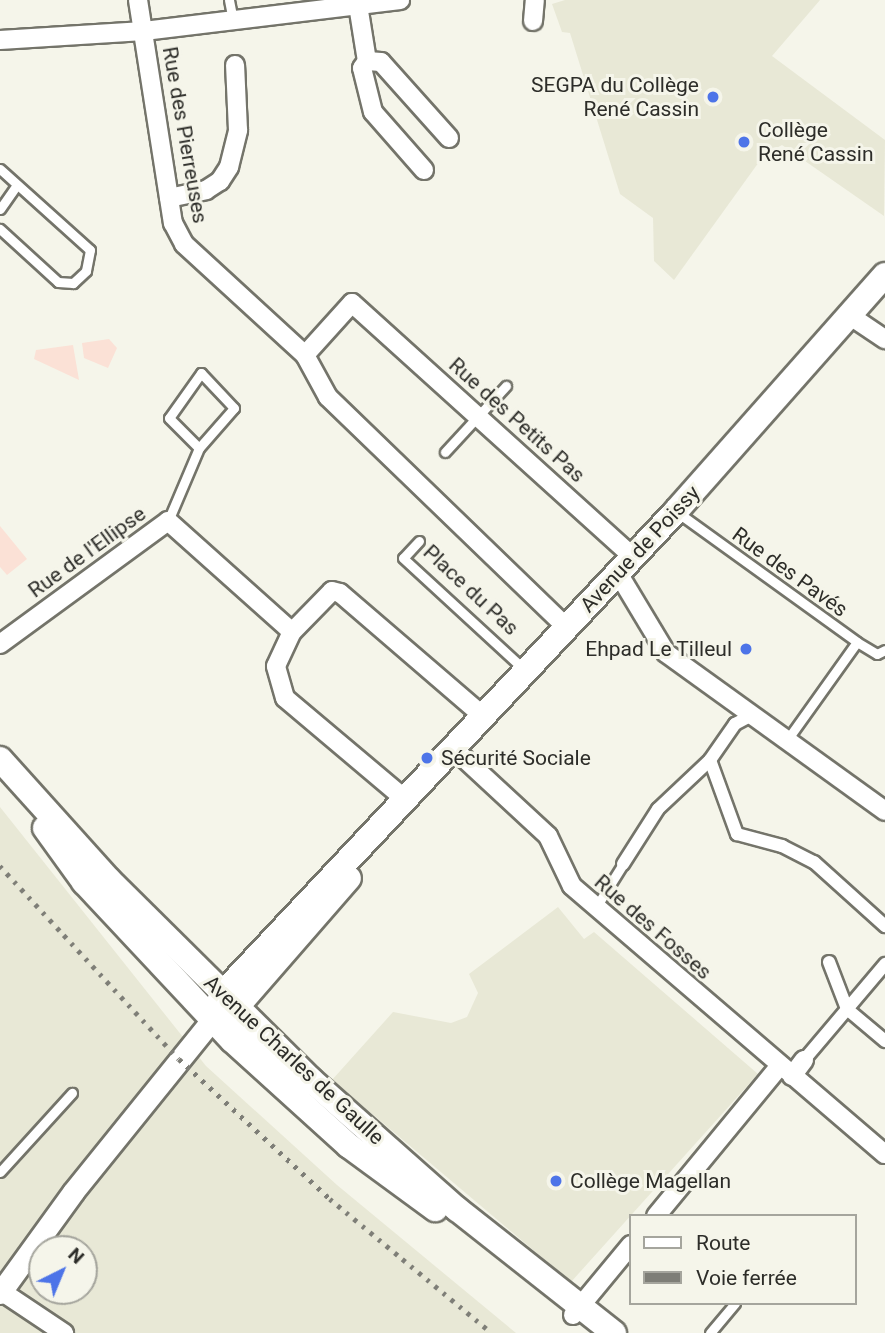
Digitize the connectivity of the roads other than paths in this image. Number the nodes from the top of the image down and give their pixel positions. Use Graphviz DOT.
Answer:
graph roads {
  1 [pos="138,0"];
  2 [pos="229,0"];
  3 [pos="400,0"];
  4 [pos="535,0"];
  5 [pos="357,3"];
  6 [pos="233,20"];
  7 [pos="533,21"];
  8 [pos="144,31"];
  9 [pos="0,40"];
  10 [pos="367,61"];
  11 [pos="234,65"];
  12 [pos="449,138"];
  13 [pos="0,170"];
  14 [pos="424,170"];
  15 [pos="17,185"];
  16 [pos="169,198"];
  17 [pos="0,209"];
  18 [pos="0,229"];
  19 [pos="885,275"];
  20 [pos="852,317"];
  21 [pos="885,339"];
  22 [pos="305,355"];
  23 [pos="506,386"];
  24 [pos="478,416"];
  25 [pos="199,448"];
  26 [pos="445,452"];
  27 [pos="676,511"];
  28 [pos="168,521"];
  29 [pos="419,541"];
  30 [pos="626,565"];
  31 [pos="567,628"];
  32 [pos="292,632"];
  33 [pos="857,642"];
  34 [pos="0,644"];
  35 [pos="885,650"];
  36 [pos="526,672"];
  37 [pos="750,716"];
  38 [pos="484,718"];
  39 [pos="786,742"];
  40 [pos="454,749"];
  41 [pos="0,759"];
  42 [pos="710,760"];
  43 [pos="0,766"];
  44 [pos="398,809"];
  45 [pos="885,811"];
  46 [pos="623,864"];
  47 [pos="106,906"];
  48 [pos="596,908"];
  49 [pos="885,926"];
  50 [pos="254,959"];
  51 [pos="828,962"];
  52 [pos="885,964"];
  53 [pos="197,968"];
  54 [pos="255,987"];
  55 [pos="848,1009"];
  56 [pos="220,1012"];
  57 [pos="885,1041"];
  58 [pos="275,1044"];
  59 [pos="804,1060"];
  60 [pos="786,1071"];
  61 [pos="72,1093"];
  62 [pos="349,1115"];
  63 [pos="885,1154"];
  64 [pos="0,1172"];
  65 [pos="658,1214"];
  66 [pos="630,1246"];
  67 [pos="0,1292"];
  68 [pos="733,1305"];
  69 [pos="576,1311"];
  70 [pos="64,1333"];
  71 [pos="597,1333"];
  72 [pos="614,1333"];
  73 [pos="710,1333"];
  1 -- 8 [label="street, Rue des Pierreuses"];
  2 -- 6 [label="lane"];
  3 -- 5 [label="street"];
  4 -- 7 [label="street"];
  5 -- 6 [label="street"];
  5 -- 10 [label="street"];
  6 -- 8 [label="street"];
  8 -- 9 [label="street"];
  8 -- 16 [label="street, Rue des Pierreuses"];
  10 -- 12 [label="street"];
  10 -- 14 [label="street"];
  11 -- 16 [label="street"];
  13 -- 15 [label="lane"];
  15 -- 17 [label="lane"];
  15 -- 18 [label="lane"];
  16 -- 22 [label="street, Rue des Pierreuses"];
  19 -- 20 [label="main road, Avenue de Poissy"];
  20 -- 21 [label="street"];
  20 -- 27 [label="main road, Avenue de Poissy"];
  22 -- 24 [label="street, Rue des Petits Pas"];
  22 -- 31 [label="street, Rue des Pierreuses"];
  23 -- 24 [label="lane"];
  24 -- 26 [label="lane"];
  24 -- 30 [label="street, Rue des Petits Pas"];
  25 -- 25 [label="lane"];
  25 -- 28 [label="lane"];
  27 -- 30 [label="main road, Avenue de Poissy"];
  27 -- 33 [label="lane, Rue des Pavés"];
  28 -- 32 [label="street, Rue de l'Ellipse"];
  28 -- 34 [label="street, Rue de l'Ellipse"];
  29 -- 36 [label="lane, Place du Pas"];
  30 -- 31 [label="main road, Avenue de Poissy"];
  30 -- 37 [label="street, Rue des Petits Pas"];
  31 -- 36 [label="main road, Avenue de Poissy"];
  32 -- 38 [label="street"];
  32 -- 44 [label="street"];
  33 -- 35 [label="lane, Rue des Pavés"];
  33 -- 39 [label="lane"];
  36 -- 38 [label="main road, Avenue de Poissy"];
  37 -- 39 [label="street, Rue des Petits Pas"];
  37 -- 42 [label="street"];
  38 -- 40 [label="main road, Avenue de Poissy"];
  39 -- 45 [label="street, Rue des Petits Pas"];
  40 -- 44 [label="main road, Avenue de Poissy"];
  40 -- 48 [label="street, Rue des Fosses"];
  41 -- 53 [label="main road, Avenue Charles de Gaulle"];
  42 -- 46 [label="street"];
  42 -- 49 [label="street"];
  43 -- 47 [label="main road, Avenue Charles de Gaulle"];
  44 -- 50 [label="main road, Avenue de Poissy"];
  44 -- 54 [label="main road, Avenue de Poissy"];
  46 -- 48 [label="lane"];
  47 -- 56 [label="main road, Avenue Charles de Gaulle"];
  47 -- 56 [label="street"];
  48 -- 60 [label="street, Rue des Fosses"];
  50 -- 53 [label="main road"];
  50 -- 56 [label="main road, Avenue de Poissy"];
  51 -- 55 [label="street"];
  52 -- 55 [label="street"];
  53 -- 56 [label="main road, Avenue Charles de Gaulle"];
  54 -- 56 [label="main road, Avenue de Poissy"];
  54 -- 58 [label="main road"];
  55 -- 57 [label="street"];
  55 -- 59 [label="street"];
  56 -- 58 [label="main road, Avenue Charles de Gaulle"];
  56 -- 62 [label="street"];
  56 -- 67 [label="street"];
  56 -- 69 [label="main road, Avenue Charles de Gaulle"];
  58 -- 62 [label="main road, Avenue Charles de Gaulle"];
  59 -- 60 [label="street"];
  60 -- 63 [label="street, Rue des Fosses"];
  60 -- 65 [label="street"];
  61 -- 64 [label="lane"];
  62 -- 69 [label="main road, Avenue Charles de Gaulle"];
  66 -- 69 [label="street"];
  67 -- 70 [label="street"];
  68 -- 73 [label="lane"];
  69 -- 71 [label="main road, Avenue Charles de Gaulle"];
  69 -- 72 [label="main road, Avenue Charles de Gaulle"];
}
